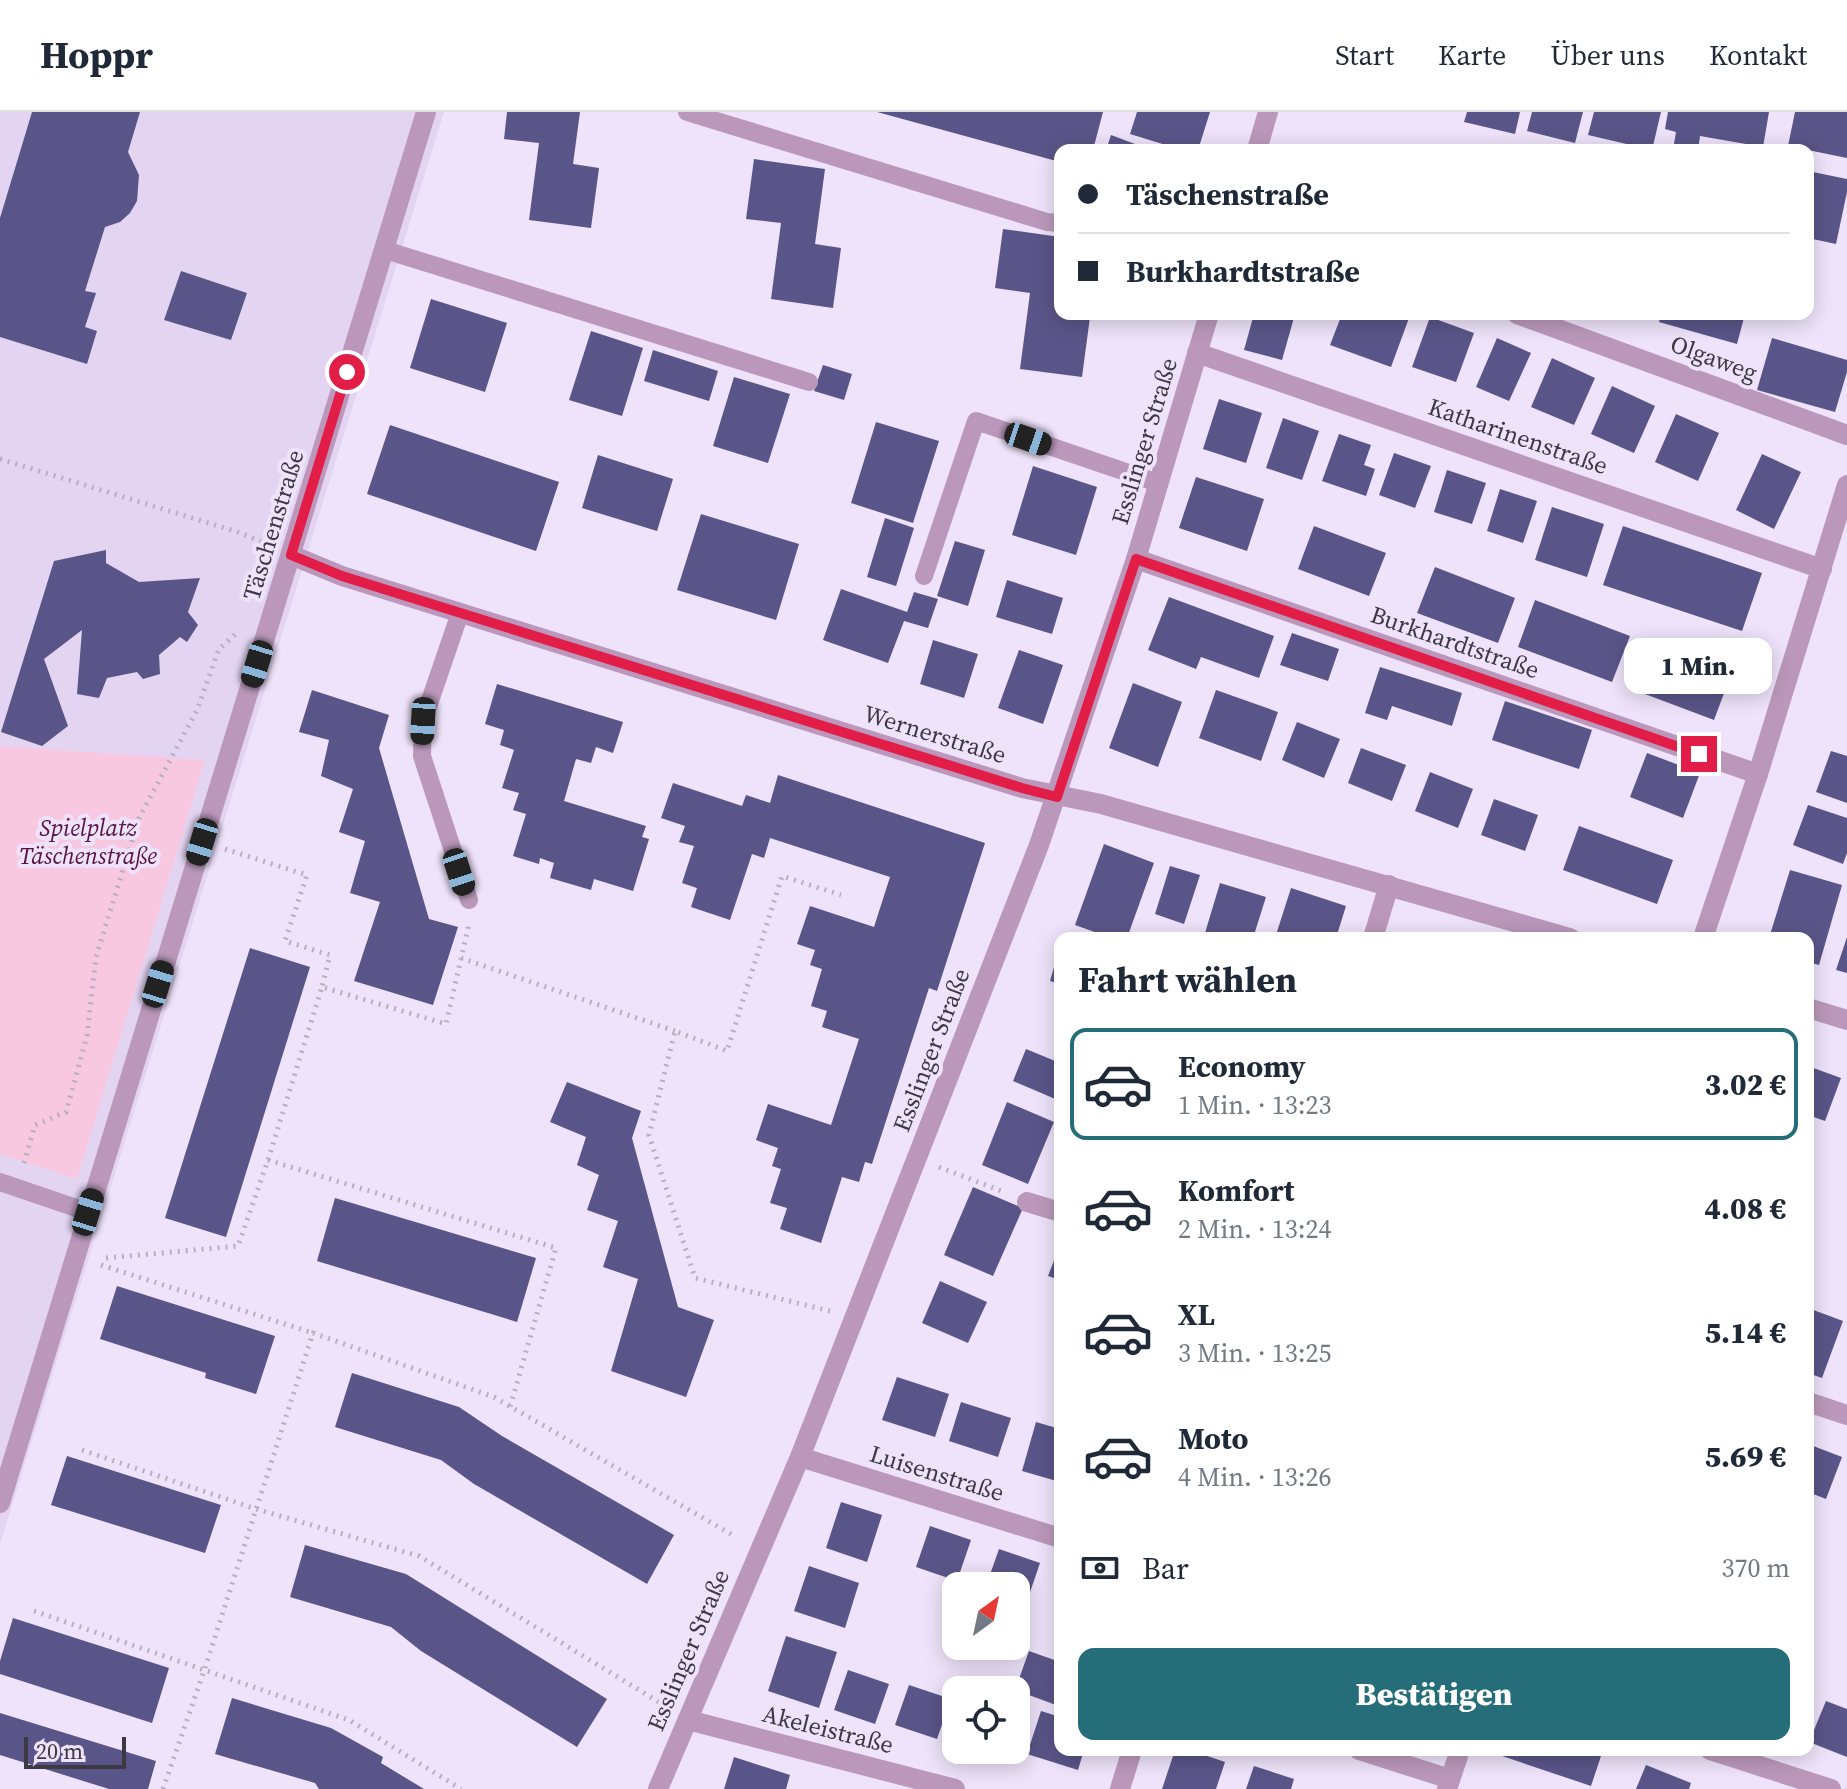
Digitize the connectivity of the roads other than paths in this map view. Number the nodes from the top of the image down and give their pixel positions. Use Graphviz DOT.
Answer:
graph roads {
  1 [pos="426,112"];
  2 [pos="687,112"];
  3 [pos="1268,112"];
  4 [pos="1259,144"];
  5 [pos="1054,223"];
  6 [pos="385,250"];
  7 [pos="1207,320"];
  8 [pos="1533,320"];
  9 [pos="1197,353"];
  10 [pos="809,382"];
  11 [pos="1847,435"];
  12 [pos="1158,483"];
  13 [pos="1847,485"];
  14 [pos="291,555"];
  15 [pos="1136,559"];
  16 [pos="1822,569"];
  17 [pos="924,576"];
  18 [pos="460,613"];
  19 [pos="1758,774"];
  20 [pos="1057,797"];
  21 [pos="1389,885"];
  22 [pos="469,900"];
  23 [pos="1375,932"];
  24 [pos="1550,932"];
  25 [pos="1705,932"];
  26 [pos="1814,1010"];
  27 [pos="1847,1020"];
  28 [pos="9,1185"];
  29 [pos="1027,1202"];
  30 [pos="1054,1210"];
  31 [pos="88,1212"];
  32 [pos="1814,1404"];
  33 [pos="1847,1415"];
  34 [pos="800,1457"];
  35 [pos="0,1503"];
  36 [pos="1054,1536"];
  37 [pos="688,1720"];
  38 [pos="1130,1756"];
  39 [pos="1375,1756"];
  40 [pos="1458,1756"];
  41 [pos="1726,1756"];
  42 [pos="1448,1784"];
  43 [pos="1800,1784"];
  44 [pos="658,1789"];
  45 [pos="955,1789"];
  46 [pos="1120,1789"];
  47 [pos="1831,1789"];
  1 -- 6 [label="street, Täschenstraße"];
  2 -- 5 [label="lane"];
  3 -- 4 [label="street"];
  6 -- 10 [label="lane"];
  6 -- 14 [label="street, Täschenstraße"];
  7 -- 9 [label="street, Esslinger Straße"];
  8 -- 11 [label="street, Olgaweg"];
  9 -- 12 [label="street, Esslinger Straße"];
  9 -- 16 [label="street, Katharinenstraße"];
  12 -- 15 [label="street, Esslinger Straße"];
  12 -- 17 [label="lane"];
  13 -- 16 [label="street"];
  14 -- 18 [label="street, Wernerstraße"];
  14 -- 31 [label="street, Täschenstraße"];
  15 -- 19 [label="street, Burkhardtstraße"];
  15 -- 20 [label="street, Esslinger Straße"];
  16 -- 19 [label="street"];
  18 -- 20 [label="street, Wernerstraße"];
  18 -- 22 [label="lane"];
  19 -- 25 [label="street"];
  20 -- 21 [label="street, Wernerstraße"];
  20 -- 34 [label="street, Esslinger Straße"];
  21 -- 23 [label="street"];
  21 -- 24 [label="street, Wernerstraße"];
  26 -- 27 [label="street"];
  28 -- 31 [label="lane"];
  29 -- 30 [label="street"];
  31 -- 35 [label="street, Täschenstraße"];
  32 -- 33 [label="street"];
  34 -- 36 [label="street, Luisenstraße"];
  34 -- 37 [label="street, Esslinger Straße"];
  37 -- 44 [label="street, Esslinger Straße"];
  37 -- 45 [label="street, Akeleistraße"];
  38 -- 46 [label="street"];
  39 -- 42 [label="street"];
  40 -- 42 [label="street"];
  41 -- 43 [label="street"];
  43 -- 47 [label="street"];
}
